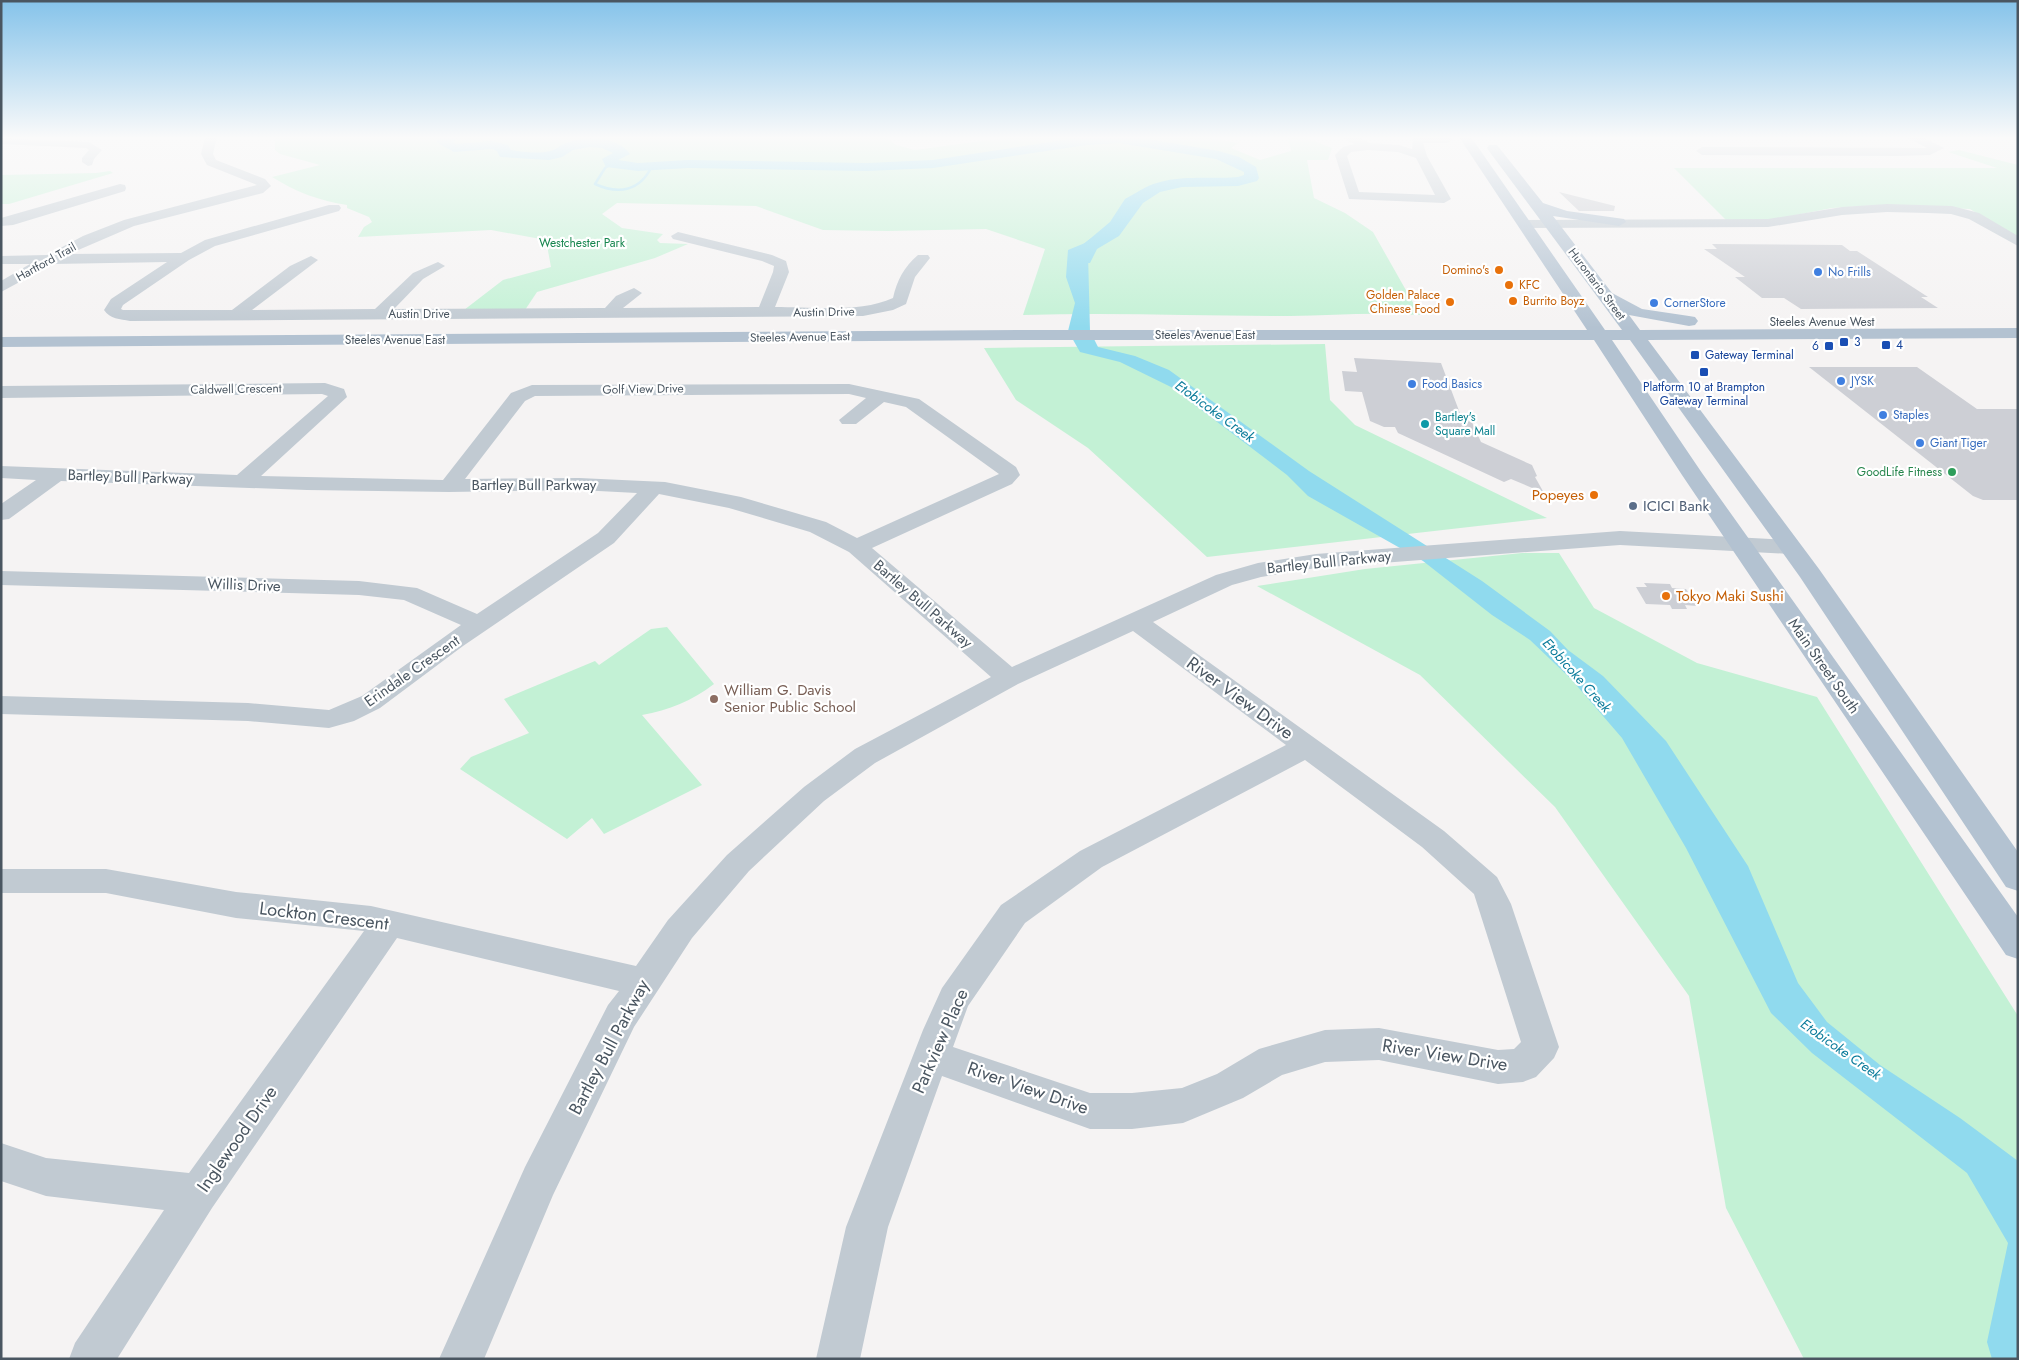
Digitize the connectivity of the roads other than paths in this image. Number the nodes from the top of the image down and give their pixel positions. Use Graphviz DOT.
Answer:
graph roads {
  1 [pos="79,200"];
  2 [pos="216,200"];
  3 [pos="1508,200"];
  4 [pos="1534,200"];
  5 [pos="1538,206"];
  6 [pos="334,208"];
  7 [pos="1,222"];
  8 [pos="1619,222"];
  9 [pos="1551,223"];
  10 [pos="1524,224"];
  11 [pos="678,236"];
  12 [pos="2018,242"];
  13 [pos="184,257"];
  14 [pos="923,258"];
  15 [pos="1,260"];
  16 [pos="49,260"];
  17 [pos="311,260"];
  18 [pos="438,266"];
  19 [pos="1,287"];
  20 [pos="634,293"];
  21 [pos="1604,293"];
  22 [pos="1571,294"];
  23 [pos="764,313"];
  24 [pos="380,314"];
  25 [pos="608,314"];
  26 [pos="236,315"];
  27 [pos="2018,321"];
  28 [pos="1932,322"];
  29 [pos="1522,329"];
  30 [pos="1595,329"];
  31 [pos="1631,329"];
  32 [pos="1699,329"];
  33 [pos="1020,330"];
  34 [pos="1,332"];
  35 [pos="1910,334"];
  36 [pos="2018,334"];
  37 [pos="1,342"];
  38 [pos="1616,359"];
  39 [pos="1656,363"];
  40 [pos="1,392"];
  41 [pos="882,395"];
  42 [pos="849,420"];
  43 [pos="1671,441"];
  44 [pos="1714,442"];
  45 [pos="1,472"];
  46 [pos="57,474"];
  47 [pos="243,482"];
  48 [pos="449,486"];
  49 [pos="654,488"];
  50 [pos="1,514"];
  51 [pos="857,546"];
  52 [pos="1745,550"];
  53 [pos="1795,553"];
  54 [pos="1,578"];
  55 [pos="1134,620"];
  56 [pos="479,624"];
  57 [pos="1009,678"];
  58 [pos="1,705"];
  59 [pos="1306,747"];
  60 [pos="2018,878"];
  61 [pos="1,881"];
  62 [pos="389,923"];
  63 [pos="2018,945"];
  64 [pos="642,982"];
  65 [pos="931,1056"];
  66 [pos="1,1162"];
  67 [pos="198,1194"];
  68 [pos="91,1359"];
  69 [pos="461,1359"];
  70 [pos="838,1359"];
  1 -- 7 [label="street"];
  2 -- 16 [label="street, Hartford Trail"];
  3 -- 10 [label="main road, Hurontario Street"];
  4 -- 5 [label="main road, Hurontario Street"];
  5 -- 8 [label="main road"];
  5 -- 9 [label="main road, Hurontario Street"];
  6 -- 13 [label="street"];
  8 -- 9 [label="street"];
  8 -- 12 [label="street"];
  9 -- 10 [label="street"];
  9 -- 21 [label="main road, Hurontario Street"];
  10 -- 22 [label="main road, Hurontario Street"];
  11 -- 23 [label="street"];
  13 -- 16 [label="street"];
  13 -- 26 [label="street, Austin Drive"];
  14 -- 23 [label="street, Austin Drive"];
  15 -- 16 [label="street"];
  16 -- 19 [label="street, Hartford Trail"];
  17 -- 26 [label="street"];
  18 -- 24 [label="street"];
  20 -- 25 [label="street"];
  21 -- 31 [label="main road, Hurontario Street"];
  21 -- 32 [label="main road"];
  22 -- 29 [label="main road"];
  22 -- 30 [label="main road, Hurontario Street"];
  23 -- 25 [label="street, Austin Drive"];
  24 -- 25 [label="street, Austin Drive"];
  24 -- 26 [label="street, Austin Drive"];
  27 -- 28 [label="main road, Steeles Avenue West"];
  28 -- 32 [label="main road, Steeles Avenue West"];
  28 -- 35 [label="main road"];
  29 -- 30 [label="main road, Steeles Avenue East"];
  29 -- 33 [label="main road, Steeles Avenue East"];
  29 -- 38 [label="main road"];
  30 -- 31 [label="main road, Steeles Avenue West"];
  30 -- 38 [label="main road, Main Street South"];
  31 -- 32 [label="main road, Steeles Avenue West"];
  31 -- 39 [label="main road"];
  32 -- 35 [label="main road, Steeles Avenue West"];
  32 -- 39 [label="main road"];
  33 -- 34 [label="main road, Steeles Avenue East"];
  33 -- 37 [label="main road, Steeles Avenue East"];
  35 -- 36 [label="main road, Steeles Avenue West"];
  38 -- 43 [label="main road, Main Street South"];
  39 -- 44 [label="main road"];
  40 -- 47 [label="street, Caldwell Crescent"];
  41 -- 42 [label="street"];
  41 -- 48 [label="street, Golf View Drive"];
  41 -- 51 [label="street, Golf View Drive"];
  43 -- 44 [label="main road"];
  43 -- 52 [label="main road, Main Street South"];
  44 -- 53 [label="main road"];
  45 -- 46 [label="street, Bartley Bull Parkway"];
  46 -- 47 [label="street, Bartley Bull Parkway"];
  46 -- 50 [label="street"];
  47 -- 48 [label="street, Bartley Bull Parkway"];
  48 -- 49 [label="street, Bartley Bull Parkway"];
  49 -- 51 [label="street, Bartley Bull Parkway"];
  49 -- 56 [label="street, Erindale Crescent"];
  51 -- 57 [label="street, Bartley Bull Parkway"];
  52 -- 53 [label="street, Bartley Bull Parkway"];
  52 -- 55 [label="street, Bartley Bull Parkway"];
  52 -- 63 [label="main road, Main Street South"];
  53 -- 60 [label="main road"];
  54 -- 56 [label="street, Willis Drive"];
  55 -- 57 [label="street, Bartley Bull Parkway"];
  55 -- 59 [label="street, River View Drive"];
  56 -- 58 [label="street, Erindale Crescent"];
  57 -- 64 [label="street, Bartley Bull Parkway"];
  59 -- 65 [label="street, Parkview Place"];
  59 -- 65 [label="street, River View Drive"];
  61 -- 62 [label="street, Lockton Crescent"];
  62 -- 64 [label="street, Lockton Crescent"];
  62 -- 67 [label="street, Inglewood Drive"];
  64 -- 69 [label="street, Bartley Bull Parkway"];
  65 -- 70 [label="street, Parkview Place"];
  66 -- 67 [label="street"];
  67 -- 68 [label="street, Inglewood Drive"];
}
